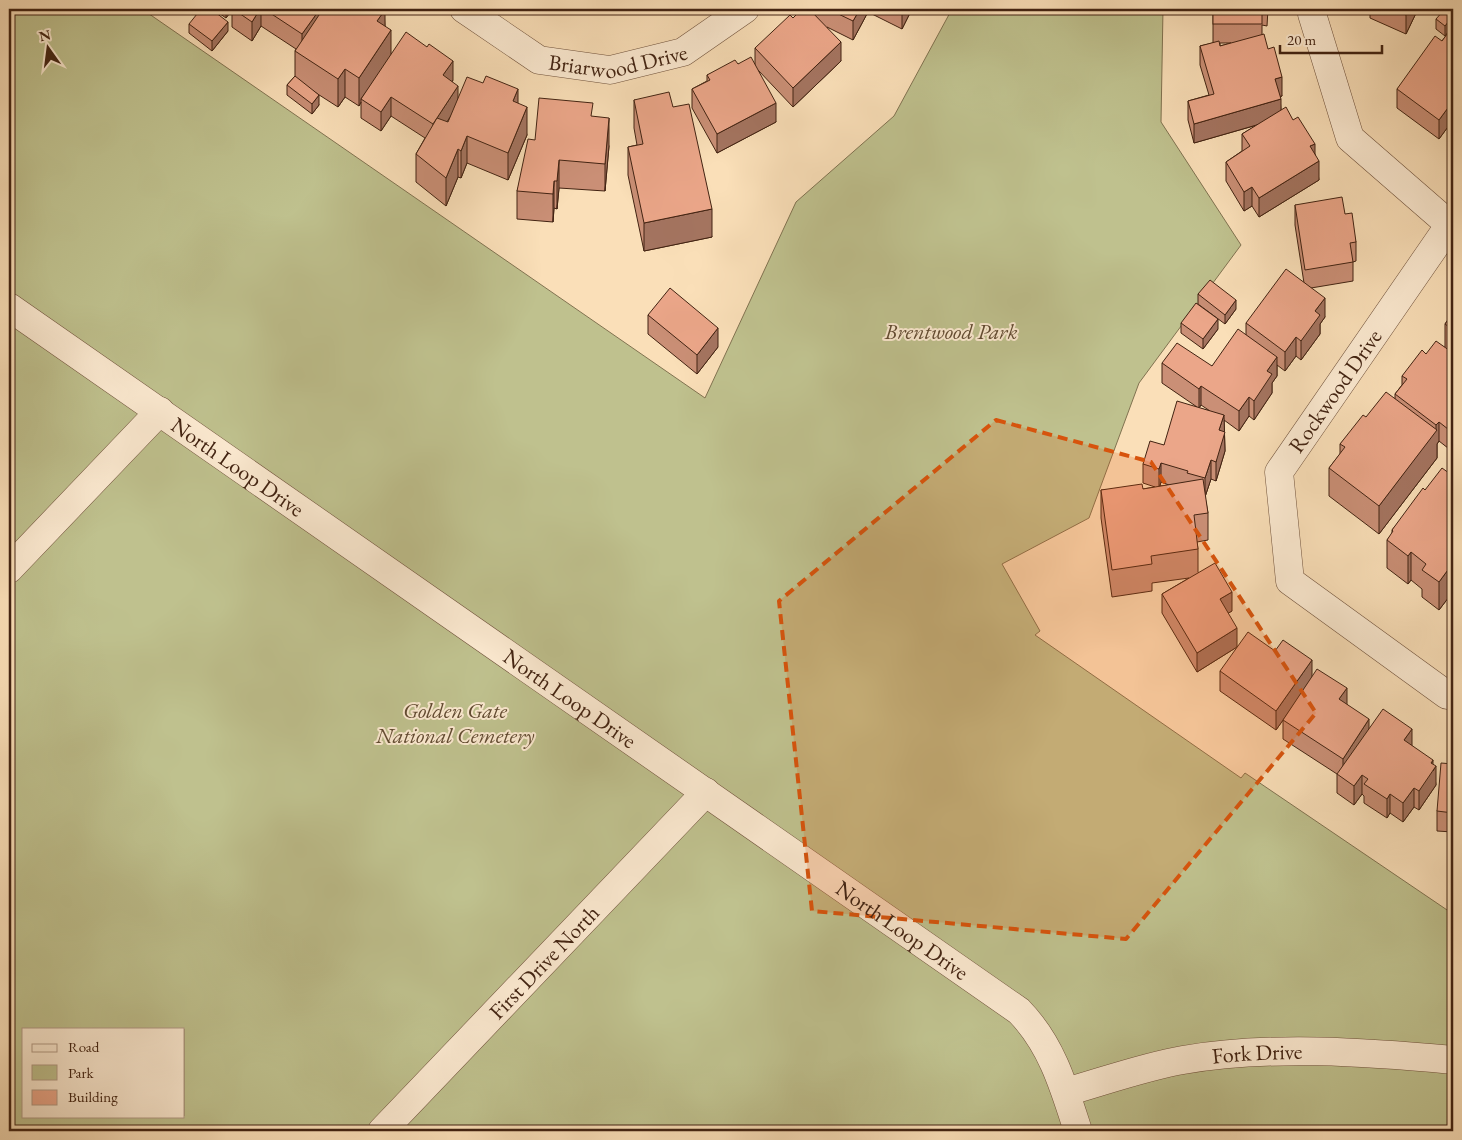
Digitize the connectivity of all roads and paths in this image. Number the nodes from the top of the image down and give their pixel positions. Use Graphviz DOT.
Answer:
graph roads {
  1 [pos="464,9"];
  2 [pos="745,9"];
  3 [pos="1314,9"];
  4 [pos="1451,222"];
  5 [pos="9,306"];
  6 [pos="160,412"];
  7 [pos="9,569"];
  8 [pos="1453,694"];
  9 [pos="706,792"];
  10 [pos="1453,1060"];
  11 [pos="1066,1092"];
  12 [pos="382,1131"];
  13 [pos="1078,1131"];
  1 -- 2 [label="street, Briarwood Drive"];
  3 -- 4 [label="street"];
  4 -- 8 [label="street, Rockwood Drive"];
  5 -- 6 [label="street, North Loop Drive"];
  6 -- 7 [label="street"];
  6 -- 9 [label="street, North Loop Drive"];
  9 -- 11 [label="street, North Loop Drive"];
  9 -- 12 [label="street, First Drive North"];
  10 -- 11 [label="street, Fork Drive"];
  11 -- 13 [label="street, North Loop Drive"];
}
